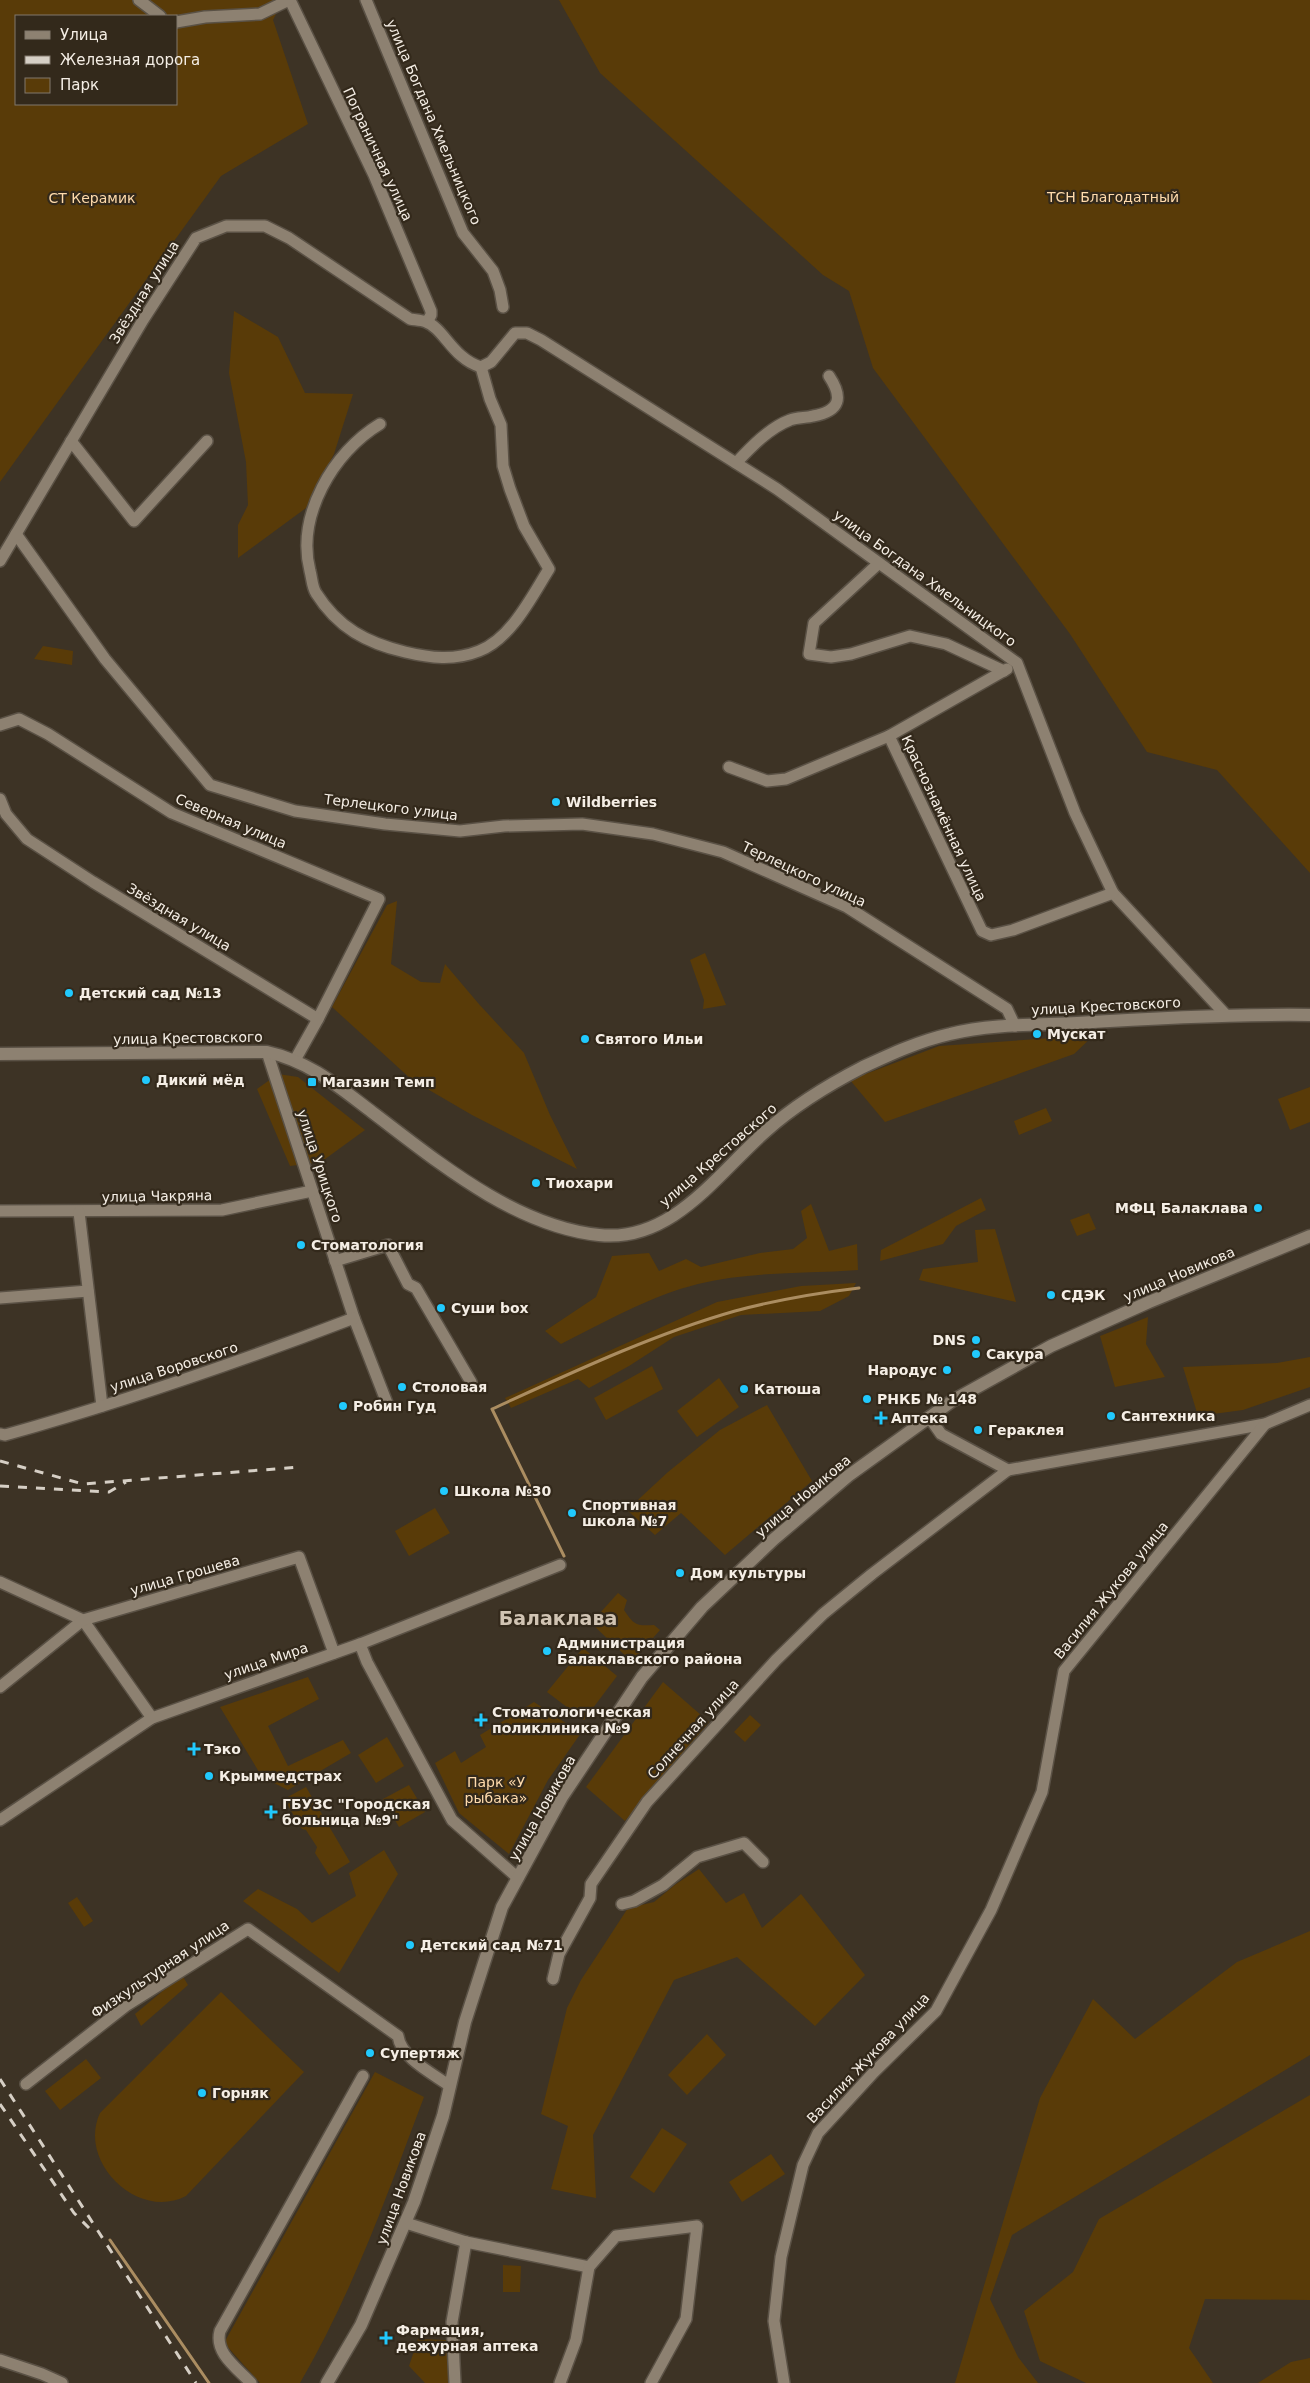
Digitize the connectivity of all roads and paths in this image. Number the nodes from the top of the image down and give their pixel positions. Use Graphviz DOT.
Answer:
graph roads {
  1 [pos="139,0"];
  2 [pos="289,0"];
  3 [pos="366,0"];
  4 [pos="159,15"];
  5 [pos="178,22"];
  6 [pos="503,307"];
  7 [pos="427,322"];
  8 [pos="481,367"];
  9 [pos="829,376"];
  10 [pos="380,424"];
  11 [pos="71,441"];
  12 [pos="207,441"];
  13 [pos="736,463"];
  14 [pos="16,534"];
  15 [pos="0,561"];
  16 [pos="879,563"];
  17 [pos="1017,663"];
  18 [pos="1004,671"];
  19 [pos="0,725"];
  20 [pos="889,736"];
  21 [pos="729,767"];
  22 [pos="0,799"];
  23 [pos="1113,893"];
  24 [pos="1225,1014"];
  25 [pos="1310,1015"];
  26 [pos="318,1019"];
  27 [pos="1015,1026"];
  28 [pos="267,1052"];
  29 [pos="0,1054"];
  30 [pos="295,1060"];
  31 [pos="312,1191"];
  32 [pos="0,1211"];
  33 [pos="79,1212"];
  34 [pos="1310,1236"];
  35 [pos="335,1261"];
  36 [pos="88,1291"];
  37 [pos="0,1298"];
  38 [pos="354,1318"];
  39 [pos="470,1382"];
  40 [pos="387,1403"];
  41 [pos="1310,1405"];
  42 [pos="102,1406"];
  43 [pos="929,1417"];
  44 [pos="1265,1424"];
  45 [pos="0,1434"];
  46 [pos="1008,1470"];
  47 [pos="560,1565"];
  48 [pos="0,1582"];
  49 [pos="83,1620"];
  50 [pos="360,1644"];
  51 [pos="334,1653"];
  52 [pos="0,1687"];
  53 [pos="152,1718"];
  54 [pos="0,1820"];
  55 [pos="763,1862"];
  56 [pos="518,1878"];
  57 [pos="622,1904"];
  58 [pos="553,1979"];
  59 [pos="363,2076"];
  60 [pos="26,2084"];
  61 [pos="450,2086"];
  62 [pos="406,2223"];
  63 [pos="466,2242"];
  64 [pos="589,2267"];
  65 [pos="0,2360"];
  66 [pos="62,2383"];
  67 [pos="251,2383"];
  68 [pos="327,2383"];
  69 [pos="455,2383"];
  70 [pos="560,2383"];
  71 [pos="651,2383"];
  72 [pos="784,2383"];
  1 -- 4 [label="street"];
  2 -- 5 [label="street"];
  2 -- 7 [label="street, Пограничная улица"];
  3 -- 6 [label="street, улица Богдана Хмельницкого"];
  7 -- 8 [label="street"];
  7 -- 11 [label="street, Звёздная улица"];
  8 -- 10 [label="street"];
  8 -- 13 [label="street, улица Богдана Хмельницкого"];
  9 -- 13 [label="street"];
  11 -- 12 [label="street"];
  11 -- 14 [label="street, Звёздная улица"];
  13 -- 16 [label="street, улица Богдана Хмельницкого"];
  14 -- 15 [label="street, Звёздная улица"];
  14 -- 27 [label="street, Терлецкого улица"];
  16 -- 17 [label="street, улица Богдана Хмельницкого"];
  16 -- 18 [label="street"];
  17 -- 18 [label="street"];
  17 -- 23 [label="street, улица Богдана Хмельницкого"];
  18 -- 20 [label="street"];
  19 -- 26 [label="street, Северная улица"];
  20 -- 21 [label="street, Краснознамённая улица"];
  20 -- 23 [label="street, Краснознамённая улица"];
  22 -- 26 [label="street, Звёздная улица"];
  23 -- 24 [label="street, улица Богдана Хмельницкого"];
  24 -- 25 [label="main road, улица Крестовского"];
  24 -- 27 [label="main road, улица Крестовского"];
  26 -- 30 [label="street"];
  27 -- 30 [label="main road, улица Крестовского"];
  28 -- 29 [label="main road, улица Крестовского"];
  28 -- 30 [label="main road, улица Крестовского"];
  28 -- 31 [label="street, улица Урицкого"];
  31 -- 33 [label="street, улица Чакряна"];
  31 -- 35 [label="street, улица Урицкого"];
  32 -- 33 [label="street, улица Чакряна"];
  33 -- 36 [label="street"];
  34 -- 43 [label="main road, улица Новикова"];
  35 -- 38 [label="street, улица Урицкого"];
  35 -- 39 [label="street"];
  36 -- 37 [label="street"];
  36 -- 42 [label="street"];
  38 -- 40 [label="street, улица Урицкого"];
  38 -- 42 [label="street, улица Воровского"];
  41 -- 44 [label="street"];
  42 -- 45 [label="street, улица Воровского"];
  43 -- 46 [label="street"];
  43 -- 56 [label="main road, улица Новикова"];
  44 -- 46 [label="street"];
  44 -- 72 [label="street, Василия Жукова улица"];
  46 -- 58 [label="street, Солнечная улица"];
  47 -- 50 [label="street, улица Мира"];
  48 -- 49 [label="street"];
  49 -- 51 [label="street, улица Грошева"];
  49 -- 52 [label="street, улица Грошева"];
  49 -- 53 [label="street"];
  50 -- 51 [label="street, улица Мира"];
  50 -- 56 [label="street"];
  51 -- 53 [label="street, улица Мира"];
  53 -- 54 [label="street, улица Мира"];
  55 -- 57 [label="street"];
  56 -- 61 [label="main road, улица Новикова"];
  59 -- 67 [label="street"];
  60 -- 61 [label="street, Физкультурная улица"];
  61 -- 62 [label="main road, улица Новикова"];
  62 -- 63 [label="street"];
  62 -- 68 [label="main road, улица Новикова"];
  63 -- 64 [label="street"];
  63 -- 69 [label="street"];
  64 -- 70 [label="street"];
  64 -- 71 [label="street"];
  65 -- 66 [label="street"];
}
